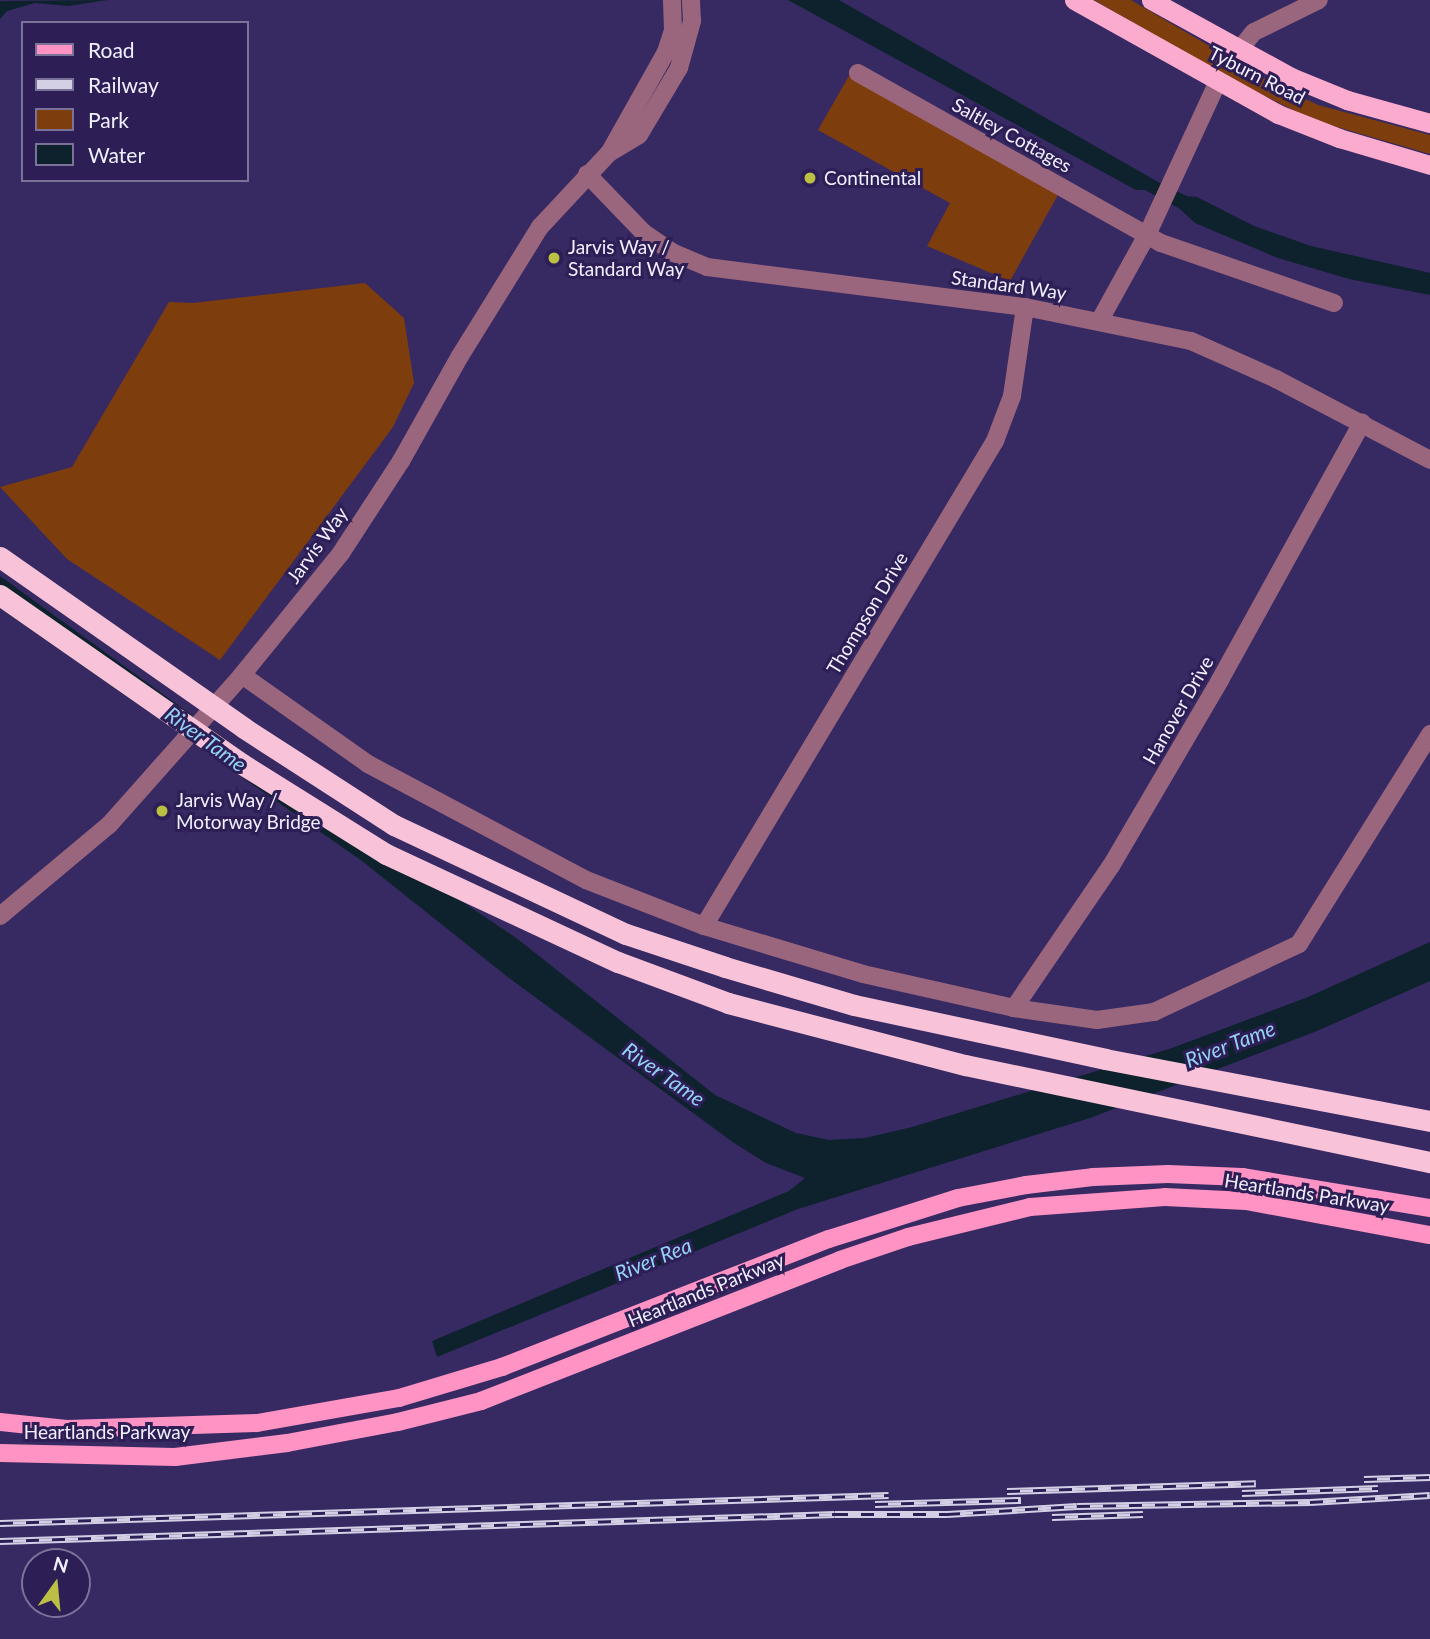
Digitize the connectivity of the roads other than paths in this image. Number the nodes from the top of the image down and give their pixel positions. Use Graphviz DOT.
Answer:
graph roads {
  1 [pos="672,0"];
  2 [pos="691,0"];
  3 [pos="1074,0"];
  4 [pos="1151,0"];
  5 [pos="1319,0"];
  6 [pos="1240,49"];
  7 [pos="858,73"];
  8 [pos="1218,81"];
  9 [pos="1430,123"];
  10 [pos="609,153"];
  11 [pos="1430,165"];
  12 [pos="587,174"];
  13 [pos="1147,235"];
  14 [pos="1334,303"];
  15 [pos="1025,307"];
  16 [pos="1100,320"];
  17 [pos="1362,423"];
  18 [pos="1430,460"];
  19 [pos="0,557"];
  20 [pos="0,594"];
  21 [pos="242,676"];
  22 [pos="1430,734"];
  23 [pos="0,916"];
  24 [pos="704,926"];
  25 [pos="1014,1008"];
  26 [pos="1430,1121"];
  27 [pos="1430,1162"];
  28 [pos="1430,1208"];
  29 [pos="1430,1235"];
  30 [pos="0,1422"];
  31 [pos="0,1453"];
  1 -- 10 [label="street, Jarvis Way"];
  2 -- 10 [label="street, Jarvis Way"];
  3 -- 8 [label="highway, Tyburn Road"];
  4 -- 6 [label="highway, Tyburn Road"];
  5 -- 6 [label="street"];
  6 -- 9 [label="highway, Tyburn Road"];
  7 -- 13 [label="street, Saltley Cottages"];
  8 -- 11 [label="highway, Tyburn Road"];
  8 -- 13 [label="street"];
  10 -- 12 [label="street, Jarvis Way"];
  12 -- 15 [label="street, Standard Way"];
  12 -- 21 [label="street, Jarvis Way"];
  13 -- 14 [label="street, Saltley Cottages"];
  13 -- 16 [label="street"];
  15 -- 16 [label="street, Standard Way"];
  15 -- 24 [label="street, Thompson Drive"];
  16 -- 17 [label="street, Standard Way"];
  17 -- 18 [label="street, Standard Way"];
  17 -- 25 [label="street, Hanover Drive"];
  19 -- 26 [label="highway"];
  20 -- 27 [label="highway"];
  21 -- 23 [label="street, Jarvis Way"];
  21 -- 24 [label="street"];
  22 -- 25 [label="street"];
  24 -- 25 [label="street"];
  28 -- 30 [label="main road, Heartlands Parkway"];
  29 -- 31 [label="main road, Heartlands Parkway"];
}
